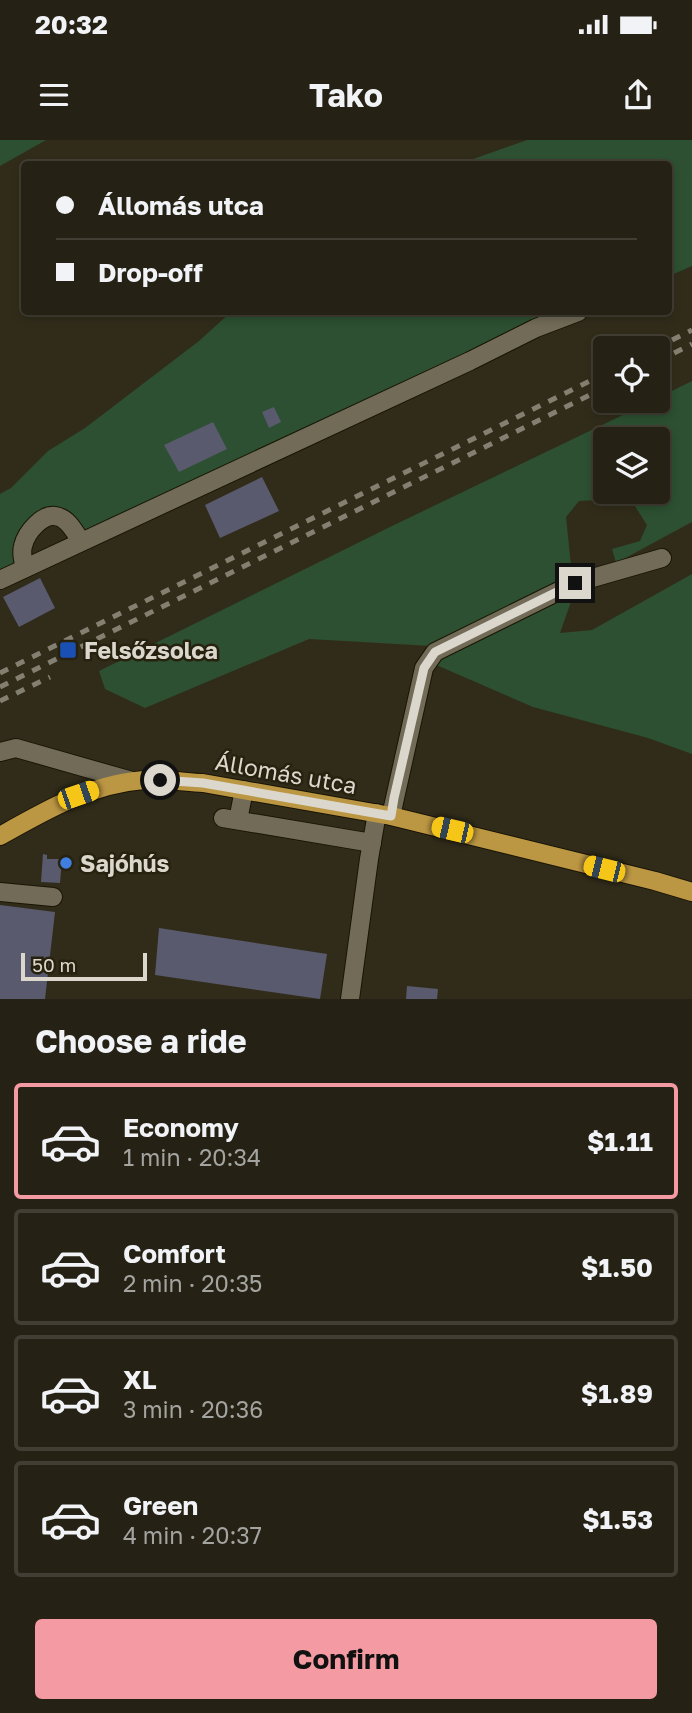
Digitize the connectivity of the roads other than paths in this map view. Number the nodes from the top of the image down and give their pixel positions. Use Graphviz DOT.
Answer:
graph roads {
  1 [pos="570,315"];
  2 [pos="81,541"];
  3 [pos="663,558"];
  4 [pos="26,568"];
  5 [pos="0,580"];
  6 [pos="0,752"];
  7 [pos="132,781"];
  8 [pos="244,790"];
  9 [pos="384,815"];
  10 [pos="0,836"];
  11 [pos="372,843"];
  12 [pos="0,891"];
  13 [pos="692,892"];
  14 [pos="53,897"];
  15 [pos="350,999"];
  1 -- 2 [label="street"];
  2 -- 4 [label="street"];
  2 -- 4 [label="street"];
  3 -- 9 [label="street"];
  4 -- 5 [label="street"];
  6 -- 7 [label="street"];
  7 -- 8 [label="main road, Állomás utca"];
  7 -- 10 [label="main road, Állomás utca"];
  8 -- 9 [label="main road, Állomás utca"];
  8 -- 11 [label="street"];
  9 -- 11 [label="street"];
  9 -- 13 [label="main road, Állomás utca"];
  11 -- 15 [label="street"];
  12 -- 14 [label="street"];
}
